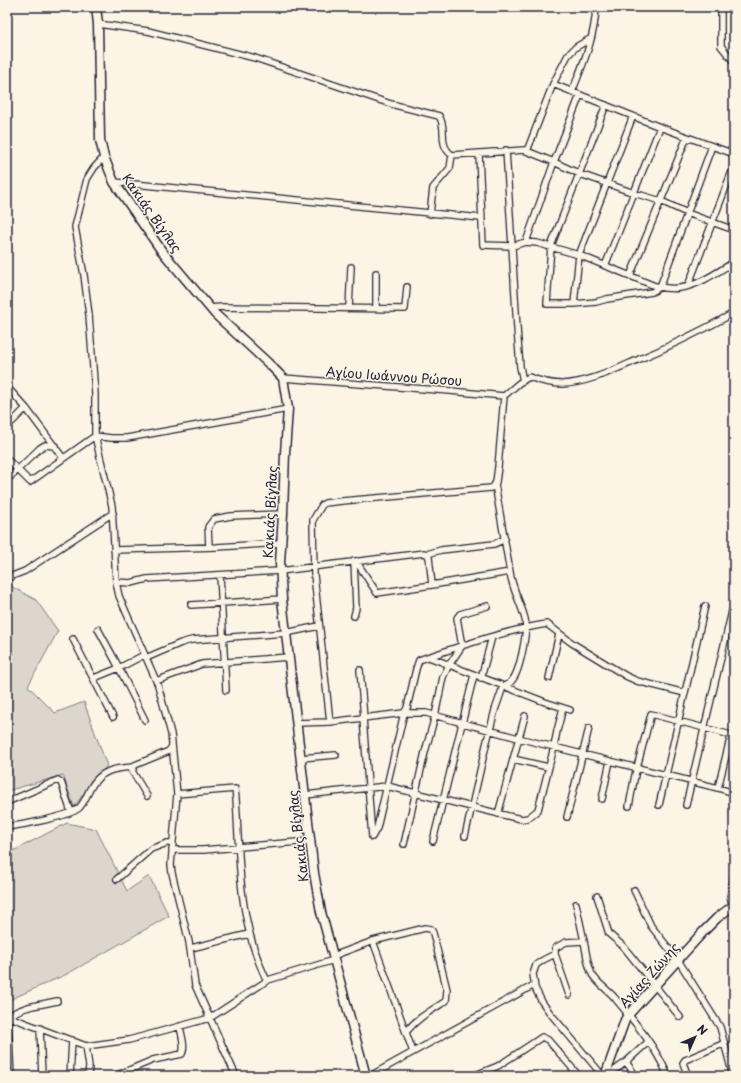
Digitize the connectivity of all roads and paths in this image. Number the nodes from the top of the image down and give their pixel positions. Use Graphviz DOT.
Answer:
graph roads {
  1 [pos="96,7"];
  2 [pos="596,7"];
  3 [pos="721,7"];
  4 [pos="98,24"];
  5 [pos="590,39"];
  6 [pos="734,62"];
  7 [pos="553,84"];
  8 [pos="572,92"];
  9 [pos="580,95"];
  10 [pos="606,105"];
  11 [pos="633,116"];
  12 [pos="660,126"];
  13 [pos="687,137"];
  14 [pos="712,146"];
  15 [pos="506,150"];
  16 [pos="527,152"];
  17 [pos="479,154"];
  18 [pos="734,154"];
  19 [pos="452,155"];
  20 [pos="104,157"];
  21 [pos="554,162"];
  22 [pos="734,166"];
  23 [pos="580,174"];
  24 [pos="114,182"];
  25 [pos="607,183"];
  26 [pos="634,193"];
  27 [pos="661,201"];
  28 [pos="687,213"];
  29 [pos="430,214"];
  30 [pos="481,218"];
  31 [pos="713,222"];
  32 [pos="734,230"];
  33 [pos="526,242"];
  34 [pos="512,246"];
  35 [pos="550,246"];
  36 [pos="579,255"];
  37 [pos="734,262"];
  38 [pos="605,266"];
  39 [pos="350,267"];
  40 [pos="376,273"];
  41 [pos="630,276"];
  42 [pos="688,286"];
  43 [pos="407,287"];
  44 [pos="660,287"];
  45 [pos="574,304"];
  46 [pos="210,308"];
  47 [pos="349,308"];
  48 [pos="376,308"];
  49 [pos="734,313"];
  50 [pos="283,378"];
  51 [pos="523,381"];
  52 [pos="7,387"];
  53 [pos="504,396"];
  54 [pos="26,408"];
  55 [pos="288,409"];
  56 [pos="7,427"];
  57 [pos="95,436"];
  58 [pos="55,446"];
  59 [pos="63,458"];
  60 [pos="7,460"];
  61 [pos="17,470"];
  62 [pos="7,480"];
  63 [pos="495,484"];
  64 [pos="113,513"];
  65 [pos="283,514"];
  66 [pos="505,539"];
  67 [pos="281,543"];
  68 [pos="209,547"];
  69 [pos="114,550"];
  70 [pos="427,554"];
  71 [pos="355,561"];
  72 [pos="313,566"];
  73 [pos="280,571"];
  74 [pos="510,572"];
  75 [pos="220,575"];
  76 [pos="7,578"];
  77 [pos="116,582"];
  78 [pos="432,585"];
  79 [pos="282,599"];
  80 [pos="222,604"];
  81 [pos="191,605"];
  82 [pos="487,606"];
  83 [pos="706,606"];
  84 [pos="733,607"];
  85 [pos="354,616"];
  86 [pos="319,626"];
  87 [pos="526,628"];
  88 [pos="98,629"];
  89 [pos="286,633"];
  90 [pos="559,634"];
  91 [pos="492,637"];
  92 [pos="222,638"];
  93 [pos="73,639"];
  94 [pos="462,646"];
  95 [pos="145,657"];
  96 [pos="288,657"];
  97 [pos="429,657"];
  98 [pos="224,662"];
  99 [pos="449,665"];
  100 [pos="119,668"];
  101 [pos="360,670"];
  102 [pos="474,675"];
  103 [pos="94,678"];
  104 [pos="482,678"];
  105 [pos="549,678"];
  106 [pos="156,681"];
  107 [pos="504,686"];
  108 [pos="226,690"];
  109 [pos="685,692"];
  110 [pos="562,708"];
  111 [pos="570,710"];
  112 [pos="404,713"];
  113 [pos="435,716"];
  114 [pos="525,716"];
  115 [pos="113,717"];
  116 [pos="363,718"];
  117 [pos="145,720"];
  118 [pos="679,721"];
  119 [pos="330,722"];
  120 [pos="296,723"];
  121 [pos="462,723"];
  122 [pos="588,728"];
  123 [pos="705,728"];
  124 [pos="490,731"];
  125 [pos="518,738"];
  126 [pos="172,746"];
  127 [pos="554,746"];
  128 [pos="582,754"];
  129 [pos="336,755"];
  130 [pos="301,758"];
  131 [pos="513,759"];
  132 [pos="610,761"];
  133 [pos="134,767"];
  134 [pos="548,767"];
  135 [pos="637,768"];
  136 [pos="666,775"];
  137 [pos="692,782"];
  138 [pos="387,786"];
  139 [pos="369,788"];
  140 [pos="718,788"];
  141 [pos="416,793"];
  142 [pos="177,794"];
  143 [pos="734,794"];
  144 [pos="148,796"];
  145 [pos="305,796"];
  146 [pos="602,799"];
  147 [pos="443,800"];
  148 [pos="7,802"];
  149 [pos="659,805"];
  150 [pos="686,805"];
  151 [pos="629,806"];
  152 [pos="472,807"];
  153 [pos="71,812"];
  154 [pos="498,814"];
  155 [pos="567,817"];
  156 [pos="7,826"];
  157 [pos="465,836"];
  158 [pos="310,840"];
  159 [pos="433,841"];
  160 [pos="173,843"];
  161 [pos="404,844"];
  162 [pos="238,847"];
  163 [pos="172,850"];
  164 [pos="734,876"];
  165 [pos="117,879"];
  166 [pos="634,890"];
  167 [pos="597,896"];
  168 [pos="576,904"];
  169 [pos="733,905"];
  170 [pos="249,934"];
  171 [pos="373,941"];
  172 [pos="584,941"];
  173 [pos="190,948"];
  174 [pos="555,954"];
  175 [pos="334,958"];
  176 [pos="678,960"];
  177 [pos="267,981"];
  178 [pos="534,985"];
  179 [pos="655,986"];
  180 [pos="569,995"];
  181 [pos="57,1001"];
  182 [pos="628,1015"];
  183 [pos="8,1017"];
  184 [pos="210,1018"];
  185 [pos="680,1018"];
  186 [pos="180,1026"];
  187 [pos="40,1028"];
  188 [pos="406,1032"];
  189 [pos="72,1040"];
  190 [pos="648,1042"];
  191 [pos="725,1043"];
  192 [pos="86,1046"];
  193 [pos="413,1052"];
  194 [pos="626,1062"];
  195 [pos="11,1076"];
  196 [pos="42,1076"];
  197 [pos="70,1076"];
  198 [pos="88,1076"];
  199 [pos="115,1076"];
  200 [pos="236,1076"];
  201 [pos="366,1076"];
  202 [pos="370,1076"];
  203 [pos="473,1076"];
  204 [pos="579,1076"];
  205 [pos="605,1076"];
  206 [pos="636,1076"];
  207 [pos="668,1076"];
  208 [pos="688,1076"];
  209 [pos="733,1076"];
  1 -- 4 [label="street, Κακιάς Βίγλας"];
  2 -- 5 [label="street"];
  3 -- 6 [label="street"];
  4 -- 19 [label="street"];
  4 -- 20 [label="street, Κακιάς Βίγλας"];
  5 -- 7 [label="street"];
  5 -- 8 [label="street"];
  7 -- 8 [label="street"];
  7 -- 16 [label="street"];
  8 -- 9 [label="street"];
  9 -- 10 [label="street"];
  9 -- 21 [label="street"];
  10 -- 11 [label="street"];
  10 -- 23 [label="street"];
  11 -- 12 [label="street"];
  11 -- 25 [label="street"];
  12 -- 13 [label="street"];
  12 -- 26 [label="street"];
  13 -- 14 [label="street"];
  13 -- 27 [label="street"];
  14 -- 18 [label="street"];
  14 -- 28 [label="street"];
  15 -- 16 [label="street"];
  15 -- 17 [label="street"];
  15 -- 34 [label="street"];
  16 -- 21 [label="street"];
  17 -- 19 [label="street"];
  17 -- 30 [label="street"];
  19 -- 29 [label="street"];
  20 -- 24 [label="street, Κακιάς Βίγλας"];
  20 -- 57 [label="street"];
  21 -- 23 [label="street"];
  21 -- 33 [label="street"];
  22 -- 31 [label="street"];
  23 -- 25 [label="street"];
  23 -- 35 [label="street"];
  24 -- 29 [label="street"];
  24 -- 46 [label="street, Κακιάς Βίγλας"];
  25 -- 26 [label="street"];
  25 -- 36 [label="street"];
  26 -- 27 [label="street"];
  26 -- 38 [label="street"];
  27 -- 28 [label="street"];
  27 -- 41 [label="street"];
  28 -- 31 [label="street"];
  28 -- 44 [label="street"];
  29 -- 30 [label="street"];
  30 -- 34 [label="street"];
  31 -- 32 [label="street"];
  31 -- 42 [label="street"];
  33 -- 34 [label="street"];
  33 -- 35 [label="street"];
  34 -- 51 [label="street"];
  35 -- 36 [label="street"];
  35 -- 45 [label="street"];
  36 -- 38 [label="street"];
  36 -- 45 [label="street"];
  37 -- 42 [label="street"];
  38 -- 41 [label="street"];
  39 -- 47 [label="street"];
  40 -- 48 [label="street"];
  41 -- 44 [label="street"];
  42 -- 44 [label="street"];
  43 -- 48 [label="street"];
  44 -- 45 [label="street"];
  46 -- 47 [label="street"];
  46 -- 50 [label="street, Κακιάς Βίγλας"];
  47 -- 48 [label="street"];
  49 -- 51 [label="street"];
  50 -- 53 [label="street, Αγίου Ιωάννου Ρώσου"];
  50 -- 55 [label="street, Κακιάς Βίγλας"];
  51 -- 53 [label="street"];
  52 -- 54 [label="street"];
  53 -- 63 [label="street"];
  54 -- 56 [label="street"];
  54 -- 58 [label="street"];
  55 -- 57 [label="street"];
  55 -- 65 [label="street, Κακιάς Βίγλας"];
  57 -- 59 [label="street"];
  57 -- 64 [label="street"];
  58 -- 59 [label="street"];
  58 -- 61 [label="street"];
  59 -- 61 [label="street"];
  60 -- 61 [label="street"];
  61 -- 62 [label="street"];
  63 -- 66 [label="street"];
  63 -- 72 [label="street"];
  64 -- 69 [label="street"];
  64 -- 76 [label="street"];
  65 -- 67 [label="street, Κακιάς Βίγλας"];
  65 -- 68 [label="street"];
  66 -- 70 [label="street"];
  66 -- 74 [label="street"];
  67 -- 68 [label="street"];
  67 -- 73 [label="street, Κακιάς Βίγλας"];
  68 -- 69 [label="street"];
  69 -- 77 [label="street"];
  70 -- 71 [label="street"];
  70 -- 78 [label="street"];
  71 -- 72 [label="street"];
  71 -- 78 [label="street"];
  71 -- 85 [label="street"];
  72 -- 73 [label="street"];
  72 -- 86 [label="street"];
  73 -- 75 [label="street"];
  73 -- 79 [label="street, Κακιάς Βίγλας"];
  74 -- 78 [label="street"];
  74 -- 87 [label="street"];
  75 -- 77 [label="street"];
  75 -- 80 [label="street"];
  77 -- 95 [label="street"];
  79 -- 80 [label="street"];
  79 -- 89 [label="street, Κακιάς Βίγλας"];
  80 -- 81 [label="street"];
  80 -- 92 [label="street"];
  82 -- 94 [label="street"];
  83 -- 109 [label="street"];
  84 -- 123 [label="street"];
  86 -- 89 [label="street"];
  86 -- 119 [label="street"];
  87 -- 90 [label="street"];
  87 -- 91 [label="street"];
  87 -- 107 [label="street"];
  88 -- 100 [label="street"];
  89 -- 92 [label="street"];
  89 -- 96 [label="street, Κακιάς Βίγλας"];
  90 -- 105 [label="street"];
  90 -- 109 [label="street"];
  91 -- 94 [label="street"];
  91 -- 104 [label="street"];
  92 -- 95 [label="street"];
  92 -- 98 [label="street"];
  93 -- 103 [label="street"];
  94 -- 97 [label="street"];
  94 -- 99 [label="street"];
  95 -- 100 [label="street"];
  95 -- 106 [label="street"];
  96 -- 98 [label="street"];
  96 -- 120 [label="street, Κακιάς Βίγλας"];
  97 -- 99 [label="street"];
  97 -- 112 [label="street"];
  98 -- 106 [label="street"];
  98 -- 108 [label="street"];
  99 -- 102 [label="street"];
  99 -- 113 [label="street"];
  100 -- 103 [label="street"];
  100 -- 117 [label="street"];
  101 -- 116 [label="street"];
  102 -- 104 [label="street"];
  102 -- 121 [label="street"];
  103 -- 115 [label="street"];
  104 -- 107 [label="street"];
  106 -- 126 [label="street"];
  107 -- 110 [label="street"];
  107 -- 124 [label="street"];
  109 -- 118 [label="street"];
  110 -- 111 [label="street"];
  110 -- 127 [label="street"];
  112 -- 113 [label="street"];
  112 -- 116 [label="street"];
  112 -- 138 [label="street"];
  113 -- 121 [label="street"];
  113 -- 141 [label="street"];
  114 -- 125 [label="street"];
  116 -- 119 [label="street"];
  116 -- 139 [label="street"];
  118 -- 123 [label="street"];
  118 -- 135 [label="street"];
  118 -- 136 [label="street"];
  119 -- 120 [label="street"];
  120 -- 130 [label="street, Κακιάς Βίγλας"];
  121 -- 124 [label="street"];
  121 -- 147 [label="street"];
  122 -- 128 [label="street"];
  123 -- 137 [label="street"];
  123 -- 140 [label="street"];
  124 -- 125 [label="street"];
  124 -- 152 [label="street"];
  125 -- 127 [label="street"];
  125 -- 131 [label="street"];
  126 -- 133 [label="street"];
  126 -- 142 [label="street"];
  127 -- 128 [label="street"];
  127 -- 134 [label="street"];
  128 -- 132 [label="street"];
  128 -- 155 [label="street"];
  129 -- 130 [label="street"];
  130 -- 145 [label="street, Κακιάς Βίγλας"];
  131 -- 134 [label="street"];
  131 -- 154 [label="street"];
  132 -- 135 [label="street"];
  132 -- 146 [label="street"];
  133 -- 144 [label="street"];
  133 -- 153 [label="street"];
  134 -- 154 [label="street"];
  135 -- 136 [label="street"];
  135 -- 151 [label="street"];
  136 -- 137 [label="street"];
  136 -- 149 [label="street"];
  137 -- 140 [label="street"];
  137 -- 150 [label="street"];
  138 -- 139 [label="street"];
  138 -- 139 [label="street"];
  138 -- 141 [label="street"];
  139 -- 145 [label="street"];
  140 -- 143 [label="street"];
  141 -- 147 [label="street"];
  141 -- 161 [label="street"];
  142 -- 160 [label="street"];
  142 -- 162 [label="street"];
  145 -- 158 [label="street, Κακιάς Βίγλας"];
  147 -- 152 [label="street"];
  147 -- 159 [label="street"];
  148 -- 153 [label="street"];
  152 -- 154 [label="street"];
  152 -- 157 [label="street"];
  153 -- 156 [label="street"];
  158 -- 162 [label="street"];
  158 -- 175 [label="street, Κακιάς Βίγλας"];
  160 -- 163 [label="street"];
  160 -- 165 [label="street"];
  162 -- 163 [label="street"];
  162 -- 170 [label="street"];
  163 -- 173 [label="street"];
  164 -- 169 [label="street"];
  166 -- 176 [label="street"];
  167 -- 179 [label="street"];
  168 -- 172 [label="street"];
  169 -- 176 [label="street, Αγίας Ζώνης"];
  170 -- 173 [label="street"];
  170 -- 177 [label="street"];
  171 -- 175 [label="street"];
  171 -- 188 [label="street"];
  171 -- 188 [label="street"];
  172 -- 174 [label="street"];
  172 -- 182 [label="street"];
  173 -- 184 [label="street"];
  174 -- 178 [label="street"];
  174 -- 180 [label="street"];
  175 -- 177 [label="street"];
  175 -- 201 [label="street, Κακιάς Βίγλας"];
  176 -- 179 [label="street, Αγίας Ζώνης"];
  176 -- 191 [label="street"];
  177 -- 184 [label="street"];
  178 -- 193 [label="street"];
  178 -- 205 [label="street"];
  179 -- 182 [label="street, Αγίας Ζώνης"];
  179 -- 185 [label="street"];
  181 -- 183 [label="street"];
  182 -- 190 [label="street"];
  182 -- 205 [label="street, Αγίας Ζώνης"];
  183 -- 187 [label="street"];
  183 -- 195 [label="street"];
  184 -- 186 [label="street"];
  184 -- 200 [label="street"];
  186 -- 192 [label="street"];
  186 -- 199 [label="street"];
  187 -- 189 [label="street"];
  187 -- 196 [label="street"];
  188 -- 193 [label="street"];
  189 -- 192 [label="street"];
  189 -- 197 [label="street"];
  190 -- 194 [label="street"];
  190 -- 207 [label="street"];
  191 -- 208 [label="street"];
  191 -- 209 [label="street"];
  192 -- 198 [label="street"];
  193 -- 202 [label="street"];
  194 -- 205 [label="street"];
  194 -- 206 [label="street"];
  203 -- 204 [label="street"];
}
